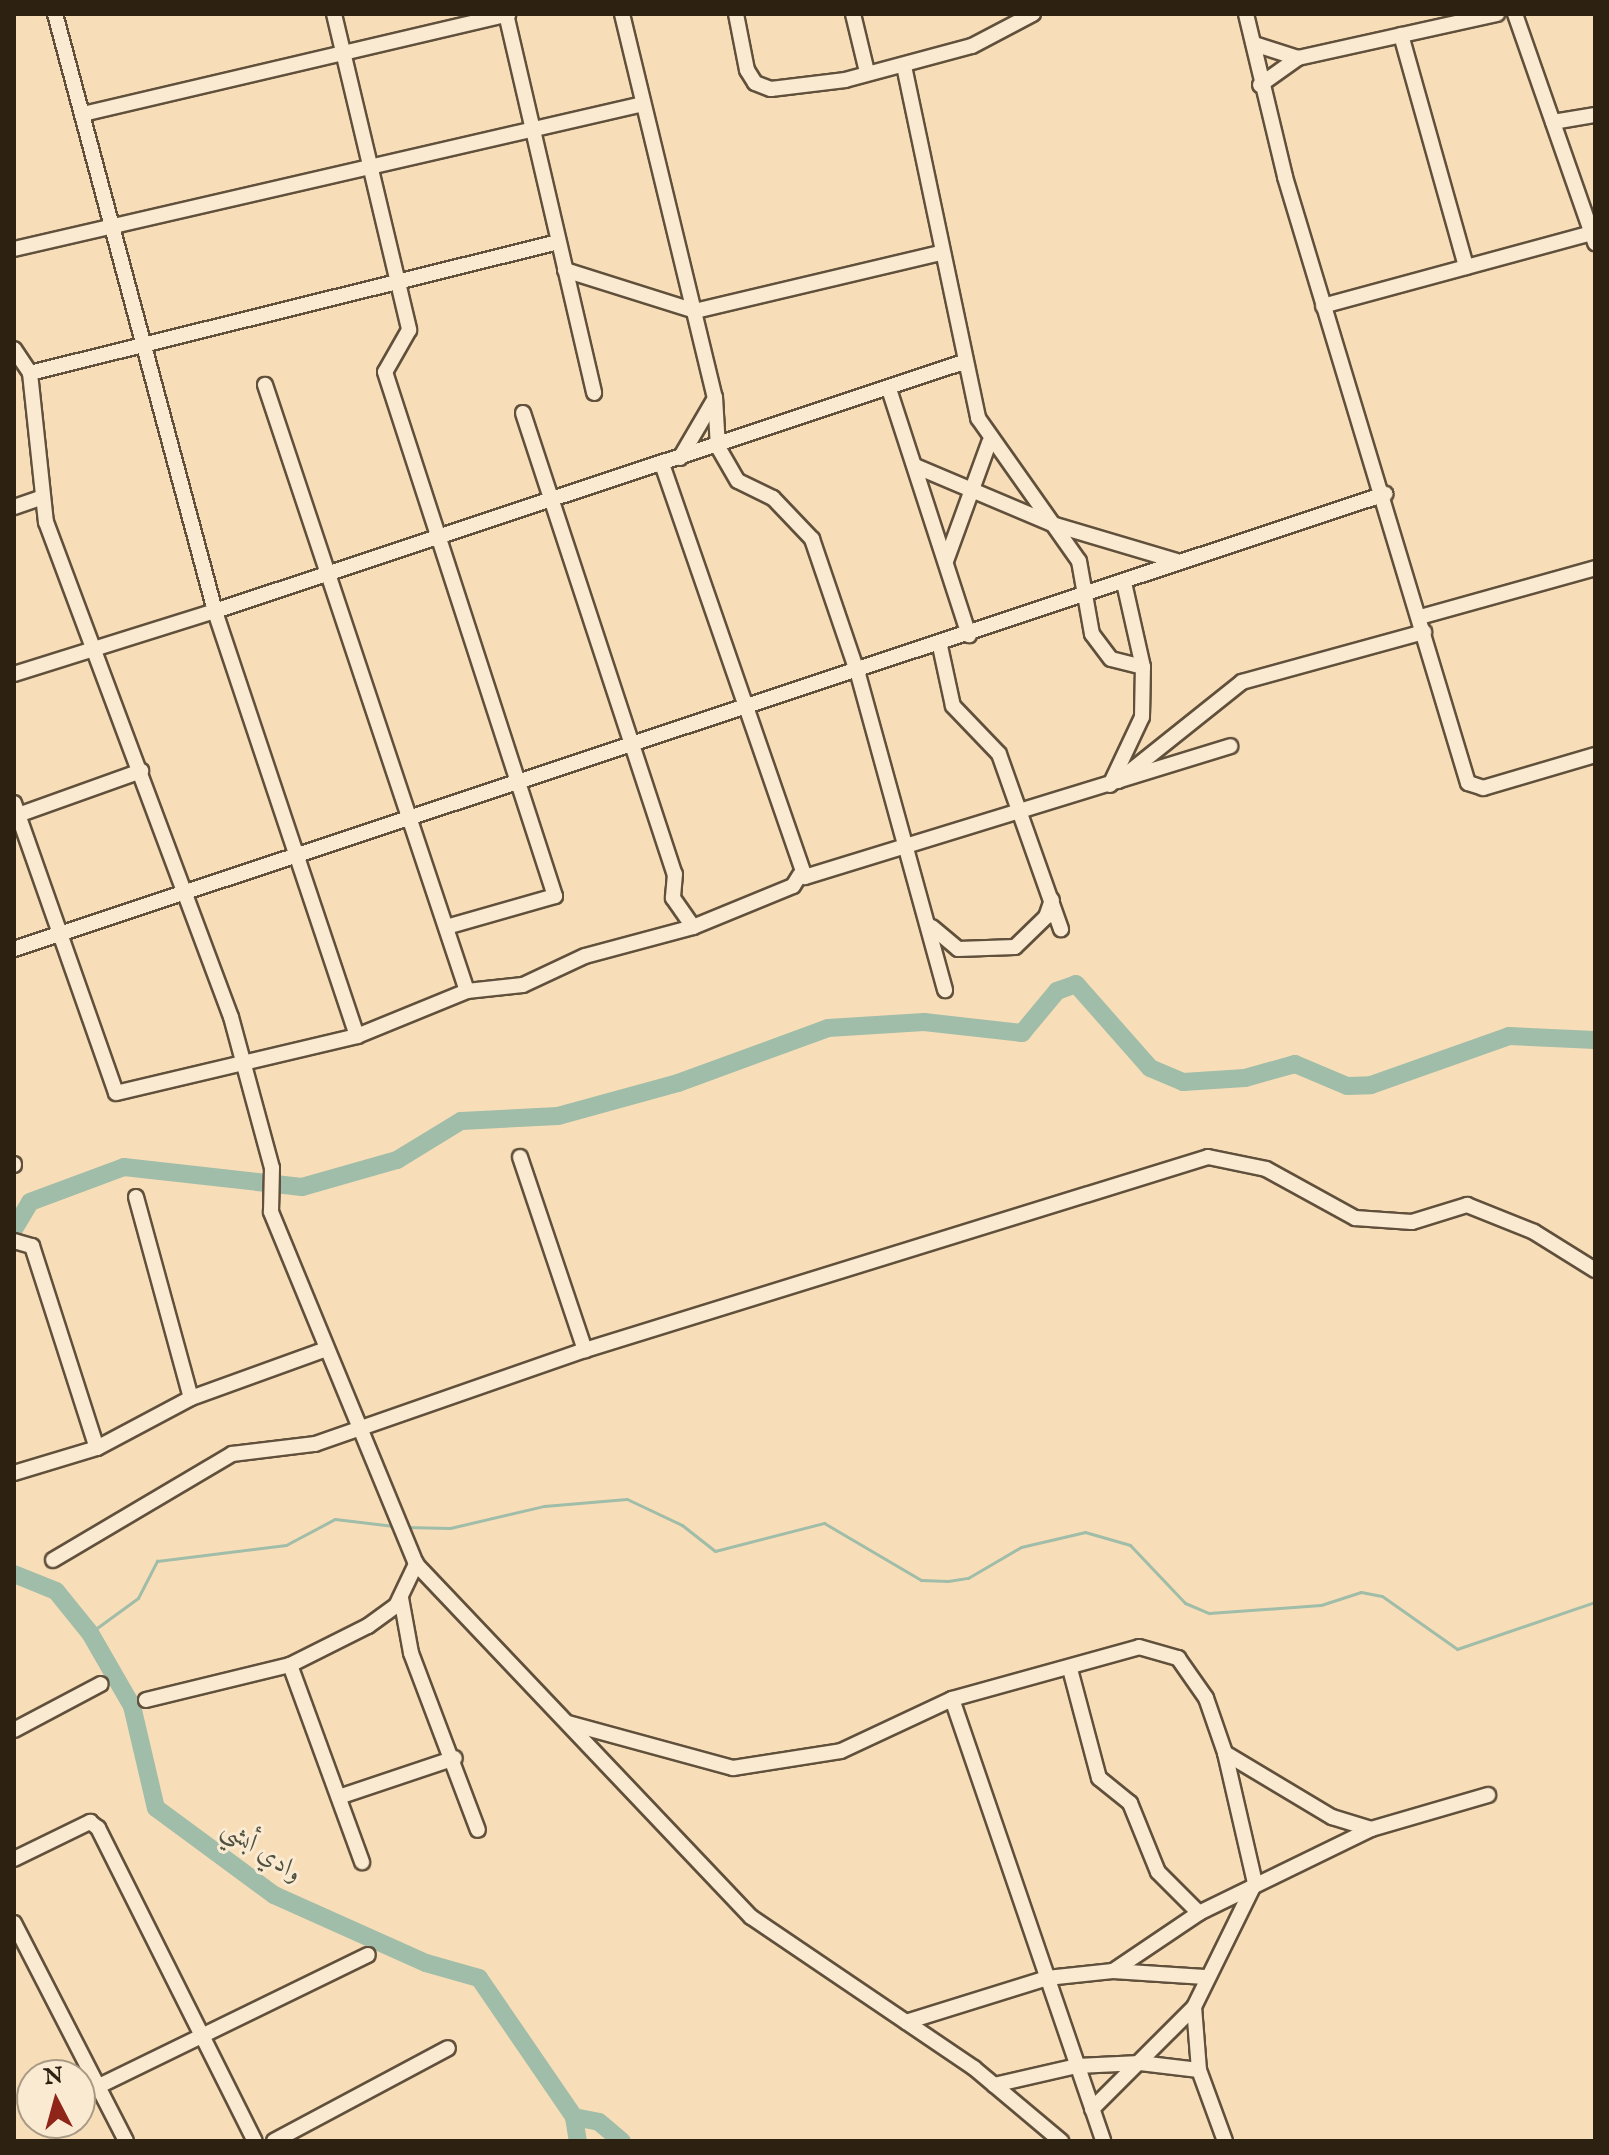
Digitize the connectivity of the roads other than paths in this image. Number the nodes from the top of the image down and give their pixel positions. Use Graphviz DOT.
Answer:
graph roads {
  1 [pos="55,14"];
  2 [pos="334,14"];
  3 [pos="507,14"];
  4 [pos="622,14"];
  5 [pos="736,14"];
  6 [pos="853,14"];
  7 [pos="1033,14"];
  8 [pos="1246,14"];
  9 [pos="1497,14"];
  10 [pos="1515,14"];
  11 [pos="1401,35"];
  12 [pos="1254,44"];
  13 [pos="342,52"];
  14 [pos="1298,58"];
  15 [pos="904,66"];
  16 [pos="867,72"];
  17 [pos="1260,85"];
  18 [pos="643,104"];
  19 [pos="83,114"];
  20 [pos="1595,115"];
  21 [pos="1553,122"];
  22 [pos="530,129"];
  23 [pos="371,164"];
  24 [pos="108,227"];
  25 [pos="1594,236"];
  26 [pos="558,242"];
  27 [pos="14,249"];
  28 [pos="940,253"];
  29 [pos="1466,267"];
  30 [pos="565,270"];
  31 [pos="398,280"];
  32 [pos="1323,306"];
  33 [pos="695,311"];
  34 [pos="137,342"];
  35 [pos="14,349"];
  36 [pos="961,363"];
  37 [pos="30,373"];
  38 [pos="265,385"];
  39 [pos="889,389"];
  40 [pos="594,393"];
  41 [pos="715,397"];
  42 [pos="523,413"];
  43 [pos="989,443"];
  44 [pos="718,447"];
  45 [pos="680,458"];
  46 [pos="662,464"];
  47 [pos="915,466"];
  48 [pos="973,487"];
  49 [pos="1385,494"];
  50 [pos="40,498"];
  51 [pos="551,500"];
  52 [pos="14,507"];
  53 [pos="1052,524"];
  54 [pos="436,537"];
  55 [pos="946,561"];
  56 [pos="1177,561"];
  57 [pos="1595,568"];
  58 [pos="329,575"];
  59 [pos="1124,583"];
  60 [pos="1082,599"];
  61 [pos="215,611"];
  62 [pos="1422,624"];
  63 [pos="969,635"];
  64 [pos="940,646"];
  65 [pos="96,647"];
  66 [pos="1143,667"];
  67 [pos="14,674"];
  68 [pos="858,674"];
  69 [pos="746,711"];
  70 [pos="631,746"];
  71 [pos="1230,746"];
  72 [pos="1595,755"];
  73 [pos="141,771"];
  74 [pos="520,785"];
  75 [pos="1108,789"];
  76 [pos="16,809"];
  77 [pos="1024,813"];
  78 [pos="411,819"];
  79 [pos="909,850"];
  80 [pos="296,851"];
  81 [pos="800,875"];
  82 [pos="185,890"];
  83 [pos="1052,900"];
  84 [pos="446,927"];
  85 [pos="693,927"];
  86 [pos="932,927"];
  87 [pos="1061,929"];
  88 [pos="61,934"];
  89 [pos="14,949"];
  90 [pos="945,990"];
  91 [pos="467,991"];
  92 [pos="357,1036"];
  93 [pos="247,1066"];
  94 [pos="520,1157"];
  95 [pos="136,1197"];
  96 [pos="14,1241"];
  97 [pos="1595,1270"];
  98 [pos="326,1349"];
  99 [pos="585,1350"];
  100 [pos="191,1398"];
  101 [pos="361,1427"];
  102 [pos="97,1448"];
  103 [pos="14,1473"];
  104 [pos="53,1560"];
  105 [pos="416,1564"];
  106 [pos="401,1598"];
  107 [pos="290,1665"];
  108 [pos="1070,1669"];
  109 [pos="101,1684"];
  110 [pos="952,1699"];
  111 [pos="146,1700"];
  112 [pos="564,1721"];
  113 [pos="14,1730"];
  114 [pos="1225,1753"];
  115 [pos="455,1758"];
  116 [pos="1488,1795"];
  117 [pos="339,1797"];
  118 [pos="1371,1829"];
  119 [pos="478,1830"];
  120 [pos="14,1859"];
  121 [pos="362,1862"];
  122 [pos="1255,1883"];
  123 [pos="1199,1913"];
  124 [pos="14,1923"];
  125 [pos="368,1955"];
  126 [pos="1113,1971"];
  127 [pos="1205,1977"];
  128 [pos="1047,1978"];
  129 [pos="1194,2007"];
  130 [pos="906,2022"];
  131 [pos="201,2039"];
  132 [pos="448,2048"];
  133 [pos="1140,2063"];
  134 [pos="1077,2066"];
  135 [pos="1199,2070"];
  136 [pos="994,2085"];
  137 [pos="99,2086"];
  138 [pos="1092,2109"];
  139 [pos="126,2141"];
  140 [pos="255,2141"];
  141 [pos="274,2141"];
  142 [pos="1061,2141"];
  143 [pos="1103,2141"];
  144 [pos="1225,2141"];
  1 -- 19 [label="street"];
  2 -- 13 [label="street"];
  3 -- 13 [label="street"];
  3 -- 22 [label="street"];
  4 -- 18 [label="street"];
  5 -- 16 [label="street"];
  6 -- 16 [label="street"];
  7 -- 15 [label="street"];
  8 -- 12 [label="street"];
  9 -- 11 [label="street"];
  10 -- 21 [label="street"];
  11 -- 14 [label="street"];
  11 -- 29 [label="street"];
  12 -- 14 [label="street"];
  12 -- 17 [label="street"];
  13 -- 19 [label="street"];
  13 -- 23 [label="street"];
  14 -- 17 [label="street"];
  15 -- 16 [label="street"];
  15 -- 28 [label="street"];
  17 -- 32 [label="street"];
  18 -- 22 [label="street"];
  18 -- 33 [label="street"];
  19 -- 24 [label="street"];
  20 -- 21 [label="street"];
  21 -- 25 [label="street"];
  22 -- 23 [label="street"];
  22 -- 26 [label="street"];
  23 -- 24 [label="street"];
  23 -- 31 [label="street"];
  24 -- 27 [label="street"];
  24 -- 34 [label="street"];
  25 -- 29 [label="street"];
  26 -- 30 [label="street"];
  26 -- 31 [label="street"];
  28 -- 33 [label="street"];
  28 -- 36 [label="street"];
  29 -- 32 [label="street"];
  30 -- 33 [label="street"];
  30 -- 40 [label="street"];
  31 -- 34 [label="street"];
  31 -- 54 [label="street"];
  32 -- 49 [label="street"];
  33 -- 41 [label="street"];
  34 -- 37 [label="street"];
  34 -- 61 [label="street"];
  35 -- 37 [label="street"];
  36 -- 39 [label="street"];
  36 -- 43 [label="street"];
  37 -- 50 [label="street"];
  38 -- 58 [label="street"];
  39 -- 44 [label="street"];
  39 -- 47 [label="street"];
  41 -- 44 [label="street"];
  41 -- 45 [label="street"];
  42 -- 51 [label="street"];
  43 -- 48 [label="street"];
  43 -- 53 [label="street"];
  44 -- 45 [label="street"];
  44 -- 68 [label="street"];
  45 -- 46 [label="street"];
  46 -- 51 [label="street"];
  46 -- 69 [label="street"];
  47 -- 48 [label="street"];
  47 -- 55 [label="street"];
  48 -- 53 [label="street"];
  48 -- 55 [label="street"];
  49 -- 56 [label="street"];
  49 -- 62 [label="street"];
  50 -- 52 [label="street"];
  50 -- 65 [label="street"];
  51 -- 54 [label="street"];
  51 -- 70 [label="street"];
  53 -- 56 [label="street"];
  53 -- 60 [label="street"];
  54 -- 58 [label="street"];
  54 -- 74 [label="street"];
  55 -- 63 [label="street"];
  56 -- 59 [label="street"];
  57 -- 62 [label="street"];
  58 -- 61 [label="street"];
  58 -- 78 [label="street"];
  59 -- 60 [label="street"];
  59 -- 66 [label="street"];
  60 -- 63 [label="street"];
  60 -- 66 [label="street"];
  61 -- 65 [label="street"];
  61 -- 80 [label="street"];
  62 -- 72 [label="street"];
  62 -- 75 [label="street"];
  63 -- 64 [label="street"];
  64 -- 68 [label="street"];
  64 -- 77 [label="street"];
  65 -- 67 [label="street"];
  65 -- 73 [label="street"];
  66 -- 75 [label="street"];
  68 -- 69 [label="street"];
  68 -- 79 [label="street"];
  69 -- 70 [label="street"];
  69 -- 81 [label="street"];
  70 -- 74 [label="street"];
  70 -- 85 [label="street"];
  71 -- 75 [label="street"];
  73 -- 76 [label="street"];
  73 -- 82 [label="street"];
  74 -- 78 [label="street"];
  74 -- 84 [label="street"];
  75 -- 77 [label="street"];
  76 -- 88 [label="street"];
  77 -- 79 [label="street"];
  77 -- 83 [label="street"];
  78 -- 80 [label="street"];
  78 -- 84 [label="street"];
  79 -- 81 [label="street"];
  79 -- 86 [label="street"];
  80 -- 82 [label="street"];
  80 -- 92 [label="street"];
  81 -- 85 [label="street"];
  82 -- 88 [label="street"];
  82 -- 93 [label="street"];
  83 -- 86 [label="street"];
  83 -- 87 [label="street"];
  84 -- 91 [label="street"];
  85 -- 91 [label="street"];
  86 -- 90 [label="street"];
  88 -- 89 [label="street"];
  88 -- 93 [label="street"];
  91 -- 92 [label="street"];
  92 -- 93 [label="street"];
  93 -- 98 [label="street"];
  94 -- 99 [label="street"];
  95 -- 100 [label="street"];
  96 -- 102 [label="street"];
  97 -- 99 [label="street"];
  98 -- 100 [label="street"];
  98 -- 101 [label="street"];
  99 -- 101 [label="street"];
  100 -- 102 [label="street"];
  101 -- 104 [label="street"];
  101 -- 105 [label="street"];
  102 -- 103 [label="street"];
  105 -- 106 [label="street"];
  105 -- 112 [label="street"];
  106 -- 107 [label="street"];
  106 -- 115 [label="street"];
  107 -- 111 [label="street"];
  107 -- 117 [label="street"];
  108 -- 110 [label="street"];
  108 -- 114 [label="street"];
  108 -- 123 [label="street"];
  109 -- 113 [label="street"];
  110 -- 112 [label="street"];
  110 -- 128 [label="street"];
  112 -- 130 [label="street"];
  114 -- 118 [label="street"];
  114 -- 122 [label="street"];
  115 -- 117 [label="street"];
  115 -- 119 [label="street"];
  116 -- 118 [label="street"];
  117 -- 121 [label="street"];
  118 -- 122 [label="street"];
  120 -- 131 [label="street"];
  122 -- 123 [label="street"];
  122 -- 127 [label="street"];
  123 -- 126 [label="street"];
  124 -- 137 [label="street"];
  125 -- 131 [label="street"];
  126 -- 127 [label="street"];
  126 -- 128 [label="street"];
  127 -- 129 [label="street"];
  128 -- 130 [label="street"];
  128 -- 134 [label="street"];
  129 -- 133 [label="street"];
  129 -- 135 [label="street"];
  130 -- 136 [label="street"];
  131 -- 137 [label="street"];
  131 -- 140 [label="street"];
  132 -- 141 [label="street"];
  133 -- 134 [label="street"];
  133 -- 135 [label="street"];
  133 -- 138 [label="street"];
  134 -- 136 [label="street"];
  134 -- 138 [label="street"];
  135 -- 144 [label="street"];
  136 -- 142 [label="street"];
  137 -- 139 [label="street"];
  138 -- 143 [label="street"];
}
